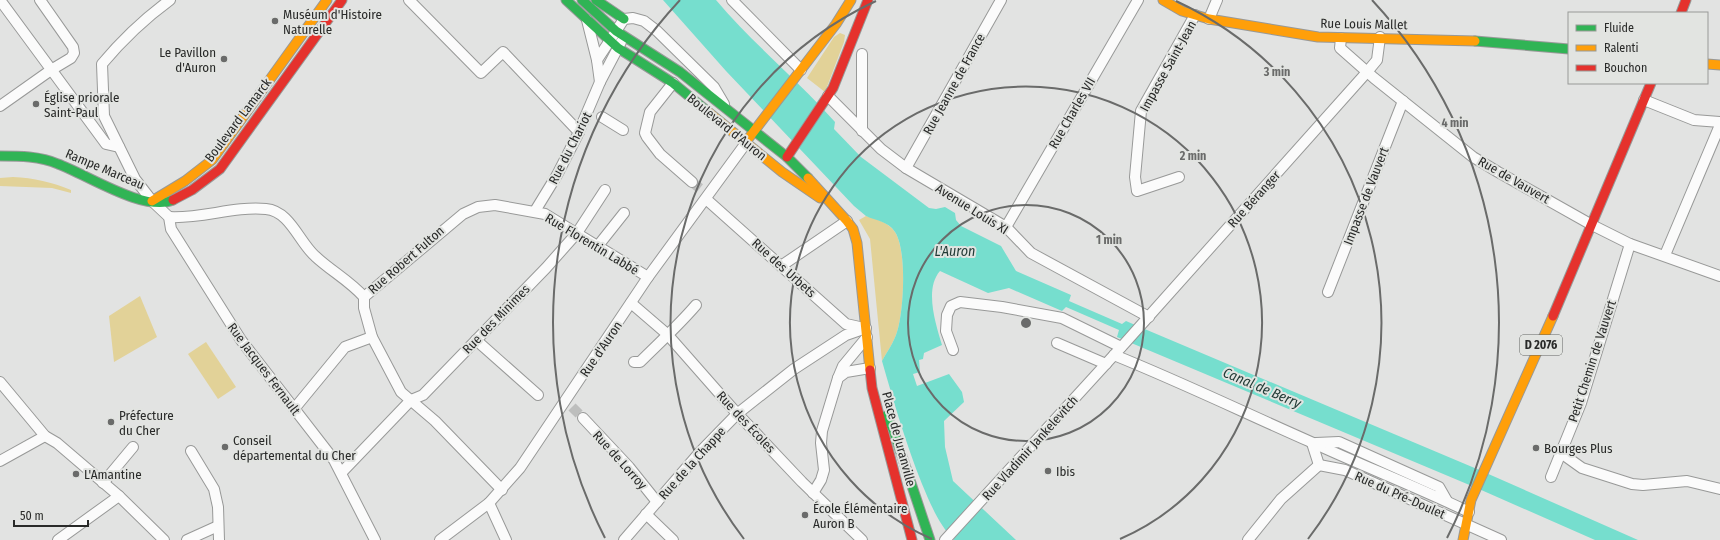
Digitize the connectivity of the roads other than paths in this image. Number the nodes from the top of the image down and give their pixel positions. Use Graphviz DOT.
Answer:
graph roads {
  1 [pos="0,0"];
  2 [pos="40,0"];
  3 [pos="170,0"];
  4 [pos="327,0"];
  5 [pos="342,0"];
  6 [pos="409,0"];
  7 [pos="566,0"];
  8 [pos="582,0"];
  9 [pos="596,0"];
  10 [pos="732,0"];
  11 [pos="868,0"];
  12 [pos="1001,0"];
  13 [pos="1138,0"];
  14 [pos="1163,0"];
  15 [pos="1217,0"];
  16 [pos="1686,0"];
  17 [pos="850,1"];
  18 [pos="1681,12"];
  19 [pos="1195,15"];
  20 [pos="1209,19"];
  21 [pos="587,20"];
  22 [pos="624,20"];
  23 [pos="845,29"];
  24 [pos="620,34"];
  25 [pos="1380,37"];
  26 [pos="1341,38"];
  27 [pos="610,41"];
  28 [pos="618,48"];
  29 [pos="1568,49"];
  30 [pos="862,54"];
  31 [pos="597,60"];
  32 [pos="1708,64"];
  33 [pos="1720,65"];
  34 [pos="51,70"];
  35 [pos="1367,72"];
  36 [pos="799,73"];
  37 [pos="600,82"];
  38 [pos="673,83"];
  39 [pos="1651,84"];
  40 [pos="827,100"];
  41 [pos="1644,100"];
  42 [pos="1403,101"];
  43 [pos="0,106"];
  44 [pos="728,111"];
  45 [pos="595,114"];
  46 [pos="1720,122"];
  47 [pos="1720,125"];
  48 [pos="623,130"];
  49 [pos="862,131"];
  50 [pos="580,132"];
  51 [pos="754,132"];
  52 [pos="746,143"];
  53 [pos="120,147"];
  54 [pos="754,150"];
  55 [pos="0,156"];
  56 [pos="787,157"];
  57 [pos="906,168"];
  58 [pos="1179,177"];
  59 [pos="692,182"];
  60 [pos="605,190"];
  61 [pos="706,195"];
  62 [pos="152,201"];
  63 [pos="835,209"];
  64 [pos="535,211"];
  65 [pos="624,213"];
  66 [pos="169,217"];
  67 [pos="847,221"];
  68 [pos="1592,225"];
  69 [pos="1006,227"];
  70 [pos="577,233"];
  71 [pos="1630,244"];
  72 [pos="597,246"];
  73 [pos="1665,255"];
  74 [pos="781,266"];
  75 [pos="1720,276"];
  76 [pos="648,277"];
  77 [pos="1328,292"];
  78 [pos="364,297"];
  79 [pos="631,303"];
  80 [pos="696,305"];
  81 [pos="1149,317"];
  82 [pos="867,332"];
  83 [pos="667,334"];
  84 [pos="372,337"];
  85 [pos="476,340"];
  86 [pos="1057,343"];
  87 [pos="1123,345"];
  88 [pos="953,350"];
  89 [pos="1114,355"];
  90 [pos="634,362"];
  91 [pos="1106,364"];
  92 [pos="870,368"];
  93 [pos="838,378"];
  94 [pos="0,382"];
  95 [pos="872,388"];
  96 [pos="538,395"];
  97 [pos="411,400"];
  98 [pos="294,409"];
  99 [pos="737,414"];
  100 [pos="583,418"];
  101 [pos="45,436"];
  102 [pos="1312,443"];
  103 [pos="133,447"];
  104 [pos="191,451"];
  105 [pos="1561,453"];
  106 [pos="0,461"];
  107 [pos="1319,465"];
  108 [pos="342,472"];
  109 [pos="1551,477"];
  110 [pos="103,482"];
  111 [pos="1720,489"];
  112 [pos="502,490"];
  113 [pos="812,493"];
  114 [pos="120,496"];
  115 [pos="657,502"];
  116 [pos="489,503"];
  117 [pos="1469,512"];
  118 [pos="646,514"];
  119 [pos="1466,524"];
  120 [pos="218,526"];
  121 [pos="58,540"];
  122 [pos="164,540"];
  123 [pos="187,540"];
  124 [pos="219,540"];
  125 [pos="375,540"];
  126 [pos="440,540"];
  127 [pos="506,540"];
  128 [pos="624,540"];
  129 [pos="673,540"];
  130 [pos="862,540"];
  131 [pos="912,540"];
  132 [pos="930,540"];
  133 [pos="945,540"];
  134 [pos="1248,540"];
  135 [pos="1462,540"];
  136 [pos="1501,540"];
  1 -- 34 [label="street"];
  2 -- 34 [label="street"];
  3 -- 53 [label="street, Rue Jacques Fernault"];
  4 -- 62 [label="main road, Boulevard Lamarck"];
  5 -- 62 [label="main road, Boulevard Lamarck"];
  6 -- 50 [label="street"];
  7 -- 21 [label="main road"];
  8 -- 24 [label="main road"];
  9 -- 22 [label="main road"];
  10 -- 36 [label="street"];
  11 -- 23 [label="main road"];
  12 -- 57 [label="street, Rue Jeanne de France"];
  13 -- 69 [label="street, Rue Charles VII"];
  14 -- 19 [label="main road, Rue Louis Mallet"];
  15 -- 20 [label="street"];
  16 -- 18 [label="main road"];
  17 -- 23 [label="main road"];
  17 -- 23 [label="main road"];
  19 -- 20 [label="main road, Rue Louis Mallet"];
  19 -- 58 [label="street, Impasse Saint-Jean"];
  20 -- 26 [label="main road, Rue Louis Mallet"];
  21 -- 27 [label="main road"];
  21 -- 31 [label="street, Rue du Chariot"];
  22 -- 24 [label="street"];
  22 -- 44 [label="street, Boulevard d'Auron"];
  23 -- 36 [label="main road"];
  23 -- 40 [label="main road"];
  24 -- 27 [label="street"];
  24 -- 28 [label="street, Rue du Chariot"];
  24 -- 44 [label="main road, Boulevard d'Auron"];
  25 -- 26 [label="main road, Rue Louis Mallet"];
  25 -- 29 [label="main road, Rue Louis Mallet"];
  25 -- 35 [label="street, Rue Béranger"];
  26 -- 35 [label="street, Rue de Vauvert"];
  27 -- 28 [label="main road"];
  27 -- 31 [label="street"];
  28 -- 37 [label="street, Rue du Chariot"];
  28 -- 38 [label="main road, Boulevard d'Auron"];
  30 -- 49 [label="street"];
  31 -- 37 [label="street, Rue du Chariot"];
  32 -- 33 [label="main road"];
  34 -- 43 [label="street"];
  34 -- 53 [label="street"];
  35 -- 42 [label="street, Rue de Vauvert"];
  35 -- 81 [label="street, Rue Béranger"];
  36 -- 51 [label="main road"];
  37 -- 45 [label="street, Rue du Chariot"];
  38 -- 52 [label="main road, Boulevard d'Auron"];
  38 -- 59 [label="street"];
  39 -- 41 [label="main road, D 2076"];
  40 -- 49 [label="street, Avenue Louis XI"];
  40 -- 56 [label="main road"];
  41 -- 46 [label="street"];
  41 -- 68 [label="main road, D 2076"];
  42 -- 68 [label="street, Rue de Vauvert"];
  42 -- 77 [label="street, Impasse de Vauvert"];
  44 -- 51 [label="main road, Boulevard d'Auron"];
  45 -- 48 [label="street"];
  45 -- 50 [label="street, Rue du Chariot"];
  47 -- 73 [label="street"];
  49 -- 57 [label="street, Avenue Louis XI"];
  50 -- 64 [label="street, Rue du Chariot"];
  51 -- 52 [label="main road"];
  51 -- 56 [label="main road, Boulevard d'Auron"];
  52 -- 54 [label="main road, Boulevard d'Auron"];
  52 -- 61 [label="street, Rue d'Auron"];
  53 -- 62 [label="street, Rue Jacques Fernault"];
  54 -- 56 [label="main road"];
  54 -- 63 [label="main road, Boulevard d'Auron"];
  55 -- 62 [label="main road, Rampe Marceau"];
  56 -- 63 [label="main road, Boulevard d'Auron"];
  57 -- 69 [label="street, Avenue Louis XI"];
  60 -- 70 [label="street, Rue des Minimes"];
  61 -- 74 [label="street, Rue des Urbets"];
  61 -- 76 [label="street, Rue d'Auron"];
  62 -- 66 [label="street, Rue Jacques Fernault"];
  63 -- 67 [label="main road, Boulevard d'Auron"];
  64 -- 70 [label="street, Rue Florentin Labbé"];
  64 -- 78 [label="street, Rue Robert Fulton"];
  65 -- 72 [label="street"];
  66 -- 78 [label="street"];
  66 -- 98 [label="street, Rue Jacques Fernault"];
  67 -- 74 [label="street"];
  67 -- 82 [label="main road, Boulevard d'Auron"];
  68 -- 71 [label="street, Rue de Vauvert"];
  68 -- 117 [label="main road, D 2076"];
  69 -- 81 [label="street, Avenue Louis XI"];
  70 -- 72 [label="street, Rue Florentin Labbé"];
  70 -- 85 [label="street, Rue des Minimes"];
  71 -- 73 [label="street, Rue de Vauvert"];
  71 -- 105 [label="street, Petit Chemin de Vauvert"];
  72 -- 76 [label="street, Rue Florentin Labbé"];
  73 -- 75 [label="street, Rue de Vauvert"];
  74 -- 82 [label="street, Rue des Urbets"];
  76 -- 79 [label="street, Rue d'Auron"];
  78 -- 84 [label="street, Rue Robert Fulton"];
  79 -- 83 [label="street, Rue des Écoles"];
  79 -- 112 [label="street, Rue d'Auron"];
  80 -- 83 [label="street"];
  81 -- 87 [label="street, Rue Béranger"];
  82 -- 92 [label="main road, Boulevard d'Auron"];
  82 -- 93 [label="street"];
  82 -- 99 [label="street, Rue de la Chappe"];
  83 -- 90 [label="street"];
  83 -- 99 [label="street, Rue des Écoles"];
  84 -- 97 [label="street, Rue Robert Fulton"];
  84 -- 98 [label="street"];
  85 -- 96 [label="street"];
  85 -- 97 [label="street, Rue des Minimes"];
  86 -- 91 [label="street"];
  87 -- 88 [label="street"];
  87 -- 89 [label="street, Rue Béranger"];
  89 -- 91 [label="street, Rue Vladimir Jankelevitch"];
  89 -- 102 [label="street, Rue du Pré-Doulet"];
  91 -- 133 [label="street, Rue Vladimir Jankelevitch"];
  92 -- 93 [label="street"];
  92 -- 95 [label="main road, Boulevard d'Auron"];
  93 -- 113 [label="street"];
  94 -- 101 [label="street"];
  95 -- 131 [label="main road, Place de Juranville"];
  95 -- 132 [label="main road, Place de Juranville"];
  97 -- 108 [label="street, Rue des Minimes"];
  97 -- 112 [label="street, Rue Robert Fulton"];
  98 -- 108 [label="street, Rue Jacques Fernault"];
  99 -- 113 [label="street, Rue des Écoles"];
  99 -- 115 [label="street, Rue de la Chappe"];
  100 -- 115 [label="street, Rue de Lorroy"];
  101 -- 106 [label="street"];
  101 -- 110 [label="street"];
  102 -- 107 [label="street"];
  102 -- 117 [label="street, Rue du Pré-Doulet"];
  103 -- 110 [label="street"];
  104 -- 120 [label="street"];
  105 -- 109 [label="street, Petit Chemin de Vauvert"];
  105 -- 111 [label="street"];
  107 -- 119 [label="street, Rue du Pré-Doulet"];
  107 -- 134 [label="street"];
  108 -- 125 [label="street, Rue Jacques Fernault"];
  110 -- 114 [label="street"];
  112 -- 116 [label="street, Rue d'Auron"];
  113 -- 130 [label="street, Rue des Écoles"];
  114 -- 121 [label="street"];
  114 -- 122 [label="street"];
  115 -- 118 [label="street, Rue de la Chappe"];
  116 -- 126 [label="street, Rue d'Auron"];
  116 -- 127 [label="street"];
  117 -- 119 [label="main road, D 2076"];
  118 -- 128 [label="street, Rue de la Chappe"];
  118 -- 129 [label="street"];
  119 -- 135 [label="main road, D 2076"];
  119 -- 136 [label="street, Rue du Pré-Doulet"];
  120 -- 123 [label="street"];
  120 -- 124 [label="street"];
}
